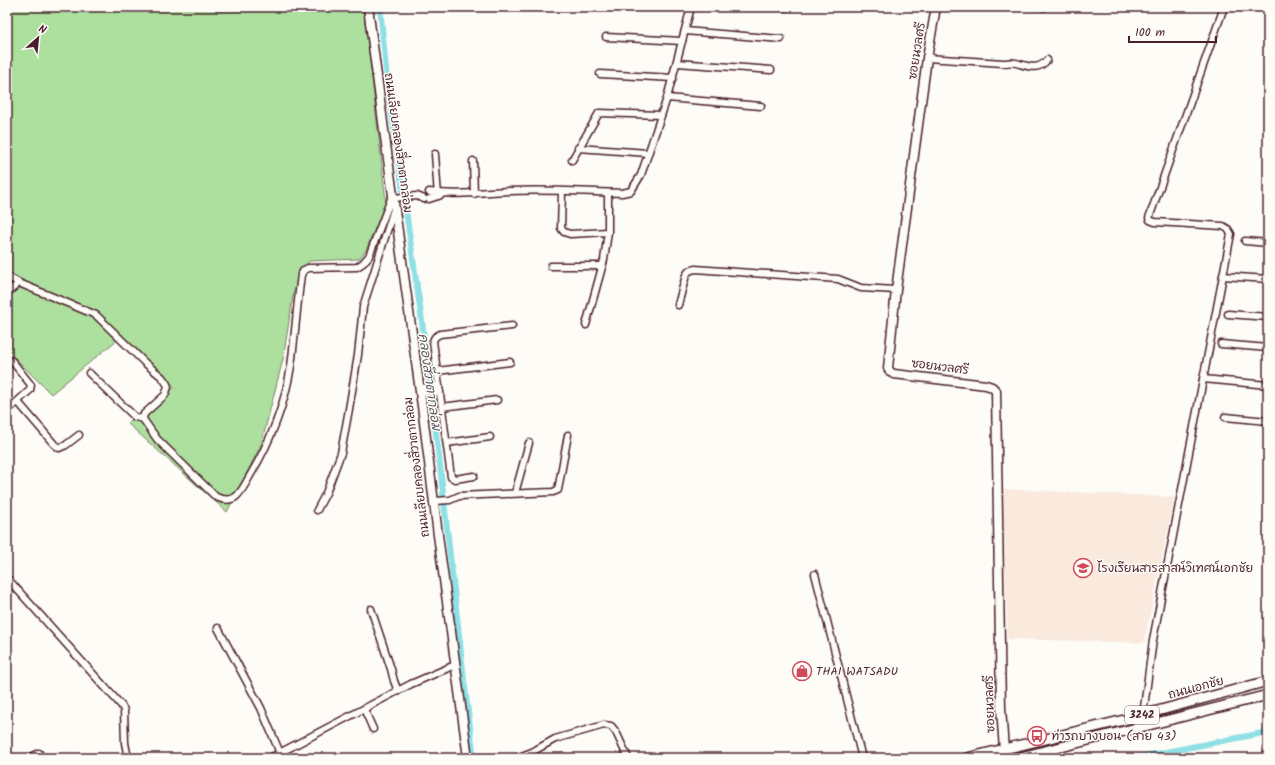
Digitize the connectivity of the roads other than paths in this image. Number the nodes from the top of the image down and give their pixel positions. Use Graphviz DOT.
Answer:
graph roads {
  1 [pos="368,7"];
  2 [pos="691,7"];
  3 [pos="936,7"];
  4 [pos="1224,7"];
  5 [pos="685,31"];
  6 [pos="606,37"];
  7 [pos="781,39"];
  8 [pos="682,41"];
  9 [pos="926,58"];
  10 [pos="1047,60"];
  11 [pos="677,63"];
  12 [pos="770,70"];
  13 [pos="600,74"];
  14 [pos="673,78"];
  15 [pos="667,98"];
  16 [pos="761,106"];
  17 [pos="661,115"];
  18 [pos="578,148"];
  19 [pos="648,153"];
  20 [pos="435,154"];
  21 [pos="572,160"];
  22 [pos="473,161"];
  23 [pos="562,192"];
  24 [pos="608,193"];
  25 [pos="439,194"];
  26 [pos="474,194"];
  27 [pos="393,196"];
  28 [pos="395,207"];
  29 [pos="608,232"];
  30 [pos="1245,241"];
  31 [pos="1268,243"];
  32 [pos="551,266"];
  33 [pos="602,266"];
  34 [pos="7,276"];
  35 [pos="1223,276"];
  36 [pos="1268,279"];
  37 [pos="19,283"];
  38 [pos="896,290"];
  39 [pos="7,293"];
  40 [pos="678,305"];
  41 [pos="1228,314"];
  42 [pos="1268,317"];
  43 [pos="586,325"];
  44 [pos="512,326"];
  45 [pos="1221,344"];
  46 [pos="1268,348"];
  47 [pos="12,361"];
  48 [pos="510,362"];
  49 [pos="437,371"];
  50 [pos="89,373"];
  51 [pos="1203,379"];
  52 [pos="1268,385"];
  53 [pos="436,389"];
  54 [pos="422,390"];
  55 [pos="497,400"];
  56 [pos="18,402"];
  57 [pos="442,406"];
  58 [pos="7,410"];
  59 [pos="1226,417"];
  60 [pos="143,419"];
  61 [pos="1268,421"];
  62 [pos="79,435"];
  63 [pos="568,435"];
  64 [pos="490,437"];
  65 [pos="447,443"];
  66 [pos="529,443"];
  67 [pos="474,476"];
  68 [pos="515,493"];
  69 [pos="437,501"];
  70 [pos="317,510"];
  71 [pos="816,574"];
  72 [pos="7,578"];
  73 [pos="371,610"];
  74 [pos="218,628"];
  75 [pos="455,665"];
  76 [pos="1268,682"];
  77 [pos="398,691"];
  78 [pos="1268,695"];
  79 [pos="364,709"];
  80 [pos="1143,715"];
  81 [pos="373,729"];
  82 [pos="1004,750"];
  83 [pos="39,753"];
  84 [pos="280,753"];
  85 [pos="28,758"];
  86 [pos="128,758"];
  87 [pos="270,758"];
  88 [pos="468,758"];
  89 [pos="516,758"];
  90 [pos="628,758"];
  91 [pos="862,758"];
  92 [pos="968,758"];
  93 [pos="1017,758"];
  1 -- 27 [label="street, ถนนเลียบคลองสี่วาตากล่อม"];
  2 -- 5 [label="street"];
  3 -- 9 [label="street, ซอยนวลศรี"];
  4 -- 35 [label="street"];
  5 -- 7 [label="street"];
  5 -- 8 [label="street"];
  6 -- 8 [label="street"];
  8 -- 11 [label="street"];
  9 -- 10 [label="street"];
  9 -- 38 [label="street, ซอยนวลศรี"];
  11 -- 12 [label="street"];
  11 -- 14 [label="street"];
  13 -- 14 [label="street"];
  14 -- 15 [label="street"];
  15 -- 16 [label="street"];
  15 -- 17 [label="street"];
  17 -- 18 [label="street"];
  17 -- 19 [label="street"];
  18 -- 19 [label="street"];
  18 -- 21 [label="street"];
  19 -- 24 [label="street"];
  20 -- 25 [label="street"];
  22 -- 26 [label="street"];
  23 -- 24 [label="street"];
  23 -- 26 [label="street"];
  23 -- 29 [label="street"];
  24 -- 29 [label="street"];
  25 -- 26 [label="street"];
  25 -- 27 [label="street"];
  27 -- 28 [label="street, ถนนเลียบคลองสี่วาตากล่อม"];
  27 -- 60 [label="street"];
  28 -- 54 [label="street, ถนนเลียบคลองสี่วาตากล่อม"];
  28 -- 70 [label="street"];
  29 -- 33 [label="street"];
  30 -- 31 [label="street"];
  32 -- 33 [label="street"];
  33 -- 43 [label="street"];
  34 -- 37 [label="street"];
  35 -- 36 [label="street"];
  35 -- 51 [label="street"];
  37 -- 39 [label="street"];
  37 -- 60 [label="street"];
  38 -- 40 [label="street"];
  38 -- 82 [label="street, ซอยนวลศรี"];
  41 -- 42 [label="street"];
  44 -- 49 [label="street"];
  45 -- 46 [label="street"];
  47 -- 56 [label="street"];
  48 -- 49 [label="street"];
  49 -- 53 [label="street"];
  50 -- 60 [label="street"];
  51 -- 52 [label="street"];
  51 -- 80 [label="street"];
  53 -- 54 [label="street"];
  53 -- 57 [label="street"];
  54 -- 69 [label="street, ถนนเลียบคลองสี่วาตากล่อม"];
  55 -- 57 [label="street"];
  56 -- 58 [label="street"];
  56 -- 62 [label="street"];
  57 -- 65 [label="street"];
  59 -- 61 [label="street"];
  63 -- 68 [label="street"];
  64 -- 65 [label="street"];
  65 -- 67 [label="street"];
  66 -- 68 [label="street"];
  68 -- 69 [label="street"];
  69 -- 75 [label="street, ถนนเลียบคลองสี่วาตากล่อม"];
  71 -- 91 [label="street"];
  72 -- 86 [label="street"];
  73 -- 77 [label="street"];
  74 -- 84 [label="street"];
  75 -- 77 [label="street"];
  75 -- 88 [label="street, ถนนเลียบคลองสี่วาตากล่อม"];
  76 -- 80 [label="main road, ถนนเอกชัย / 3242"];
  77 -- 79 [label="street"];
  78 -- 93 [label="main road, ถนนเอกชัย / 3242"];
  79 -- 81 [label="street"];
  79 -- 84 [label="street"];
  80 -- 82 [label="main road, ถนนเอกชัย / 3242"];
  82 -- 92 [label="main road, ถนนเอกชัย / 3242"];
  83 -- 85 [label="street"];
  84 -- 87 [label="street"];
  89 -- 90 [label="street"];
}
